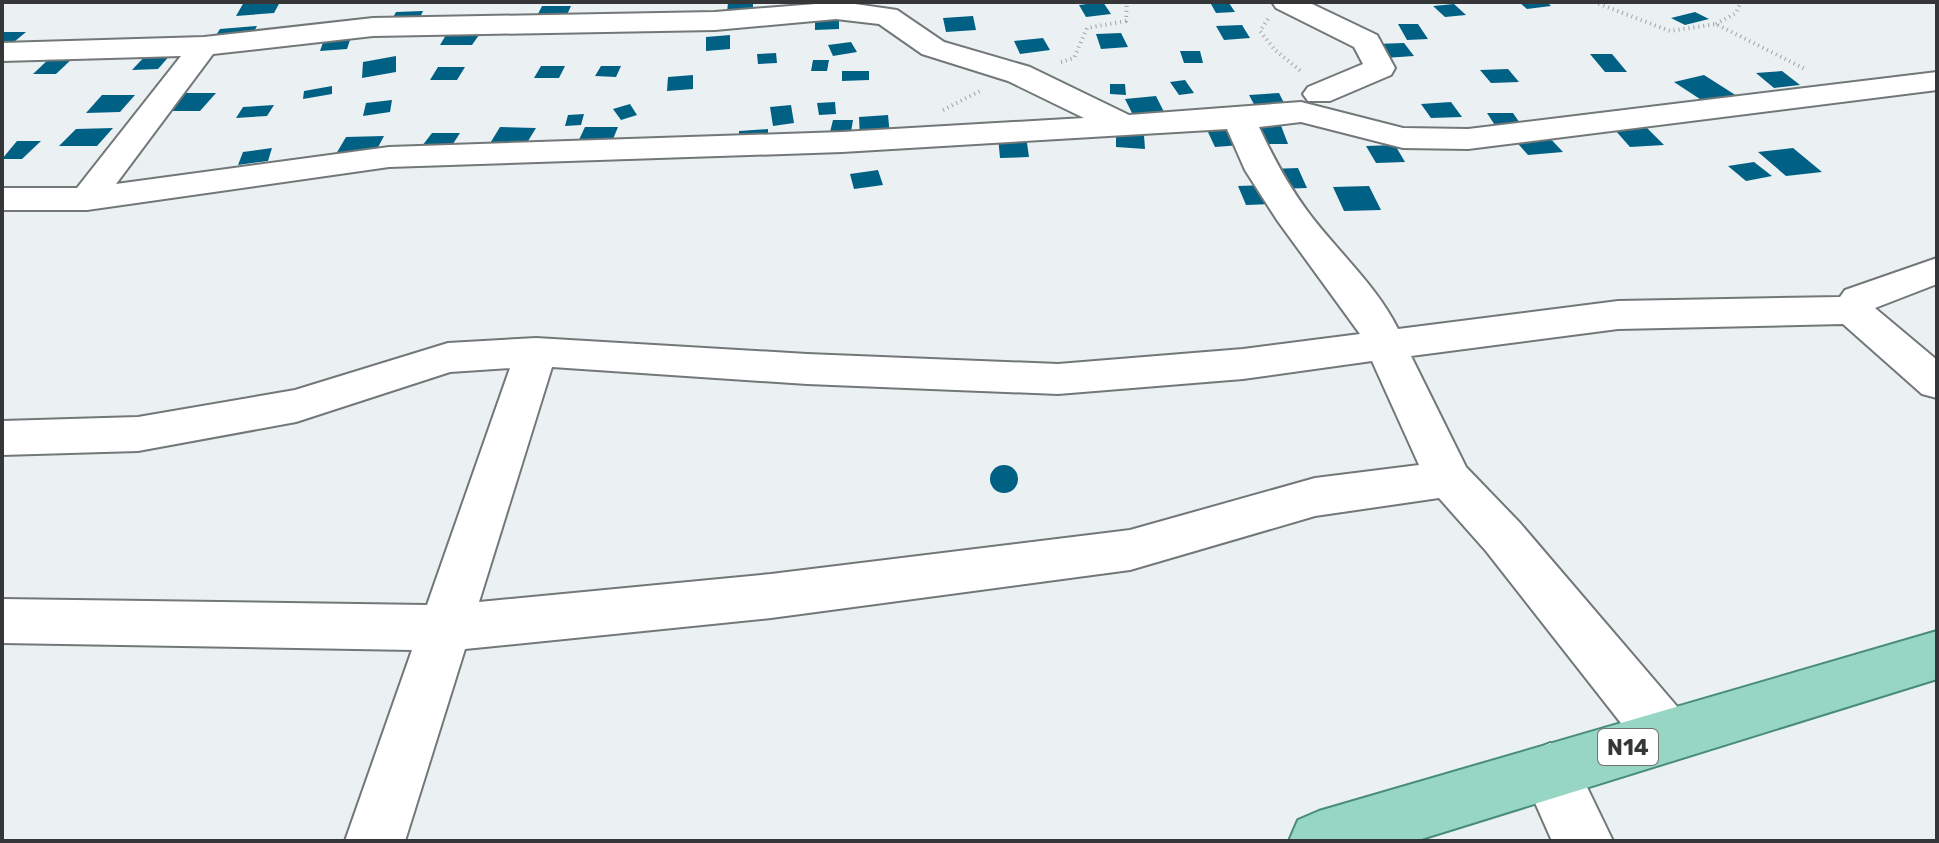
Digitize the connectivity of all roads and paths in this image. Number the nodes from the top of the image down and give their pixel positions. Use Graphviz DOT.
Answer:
graph roads {
  1 [pos="1594,2"];
  2 [pos="1741,2"];
  3 [pos="1280,7"];
  4 [pos="1716,24"];
  5 [pos="204,46"];
  6 [pos="2,52"];
  7 [pos="1937,81"];
  8 [pos="1850,92"];
  9 [pos="1319,94"];
  10 [pos="1239,119"];
  11 [pos="1125,126"];
  12 [pos="2,199"];
  13 [pos="87,199"];
  14 [pos="1935,272"];
  15 [pos="1852,310"];
  16 [pos="1382,344"];
  17 [pos="536,352"];
  18 [pos="1937,383"];
  19 [pos="2,438"];
  20 [pos="1449,479"];
  21 [pos="447,628"];
  22 [pos="9,632"];
  23 [pos="1937,655"];
  24 [pos="1666,736"];
  25 [pos="1550,771"];
  26 [pos="375,841"];
  27 [pos="1319,841"];
  28 [pos="1583,841"];
  1 -- 4 [label="path"];
  2 -- 4 [label="path"];
  3 -- 9 [label="path"];
  3 -- 9 [label="street"];
  4 -- 8 [label="path"];
  5 -- 6 [label="street"];
  5 -- 11 [label="street"];
  5 -- 13 [label="street"];
  7 -- 8 [label="street"];
  8 -- 10 [label="street"];
  10 -- 11 [label="street"];
  10 -- 16 [label="street"];
  11 -- 13 [label="street"];
  12 -- 13 [label="street"];
  14 -- 15 [label="street"];
  15 -- 16 [label="street"];
  15 -- 18 [label="street"];
  16 -- 17 [label="street"];
  16 -- 20 [label="street"];
  17 -- 19 [label="street"];
  17 -- 21 [label="street"];
  20 -- 21 [label="street"];
  20 -- 24 [label="street"];
  21 -- 22 [label="street"];
  21 -- 26 [label="street"];
  23 -- 24 [label="main road, N14"];
  24 -- 25 [label="main road, N14"];
  25 -- 27 [label="main road, N14"];
  25 -- 28 [label="street"];
}
